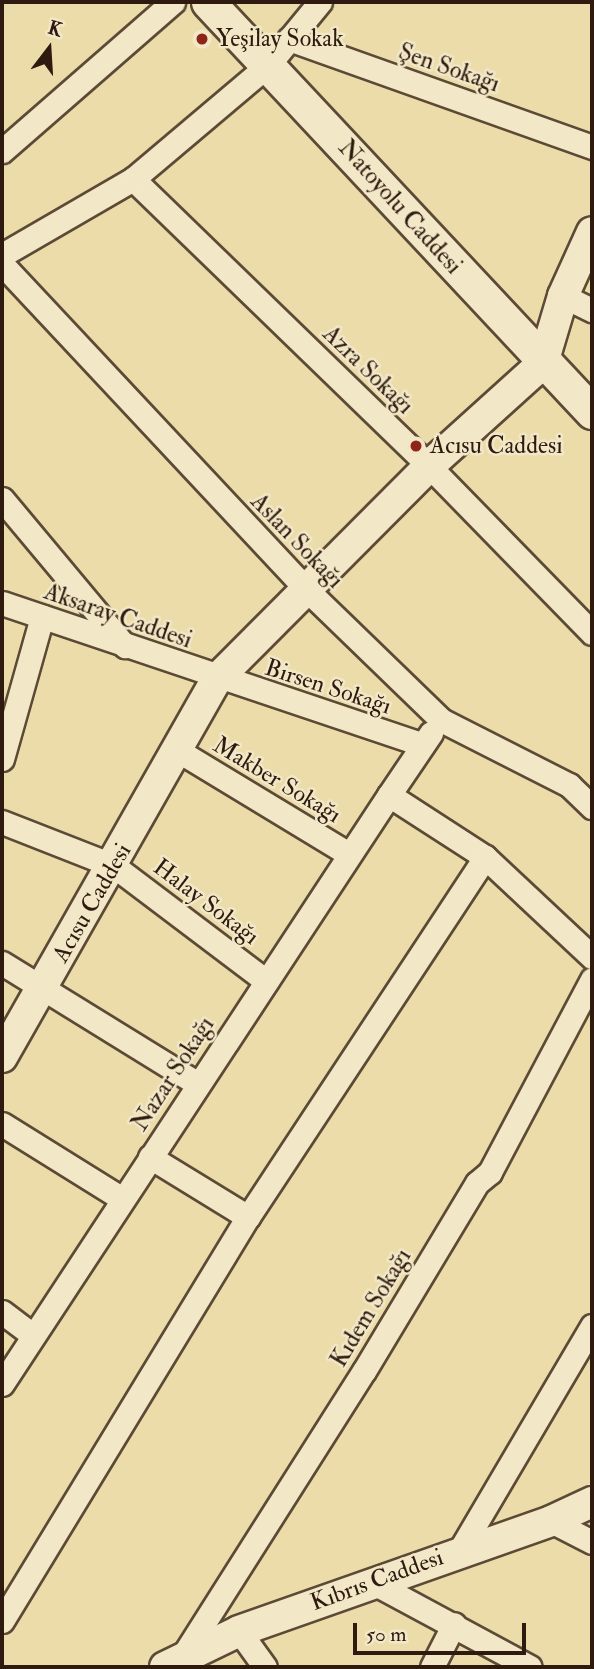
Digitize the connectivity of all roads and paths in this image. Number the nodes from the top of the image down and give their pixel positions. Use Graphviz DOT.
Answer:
graph roads {
  1 [pos="173,2"];
  2 [pos="208,2"];
  3 [pos="320,2"];
  4 [pos="279,52"];
  5 [pos="592,147"];
  6 [pos="2,151"];
  7 [pos="133,179"];
  8 [pos="592,232"];
  9 [pos="2,255"];
  10 [pos="2,264"];
  11 [pos="563,296"];
  12 [pos="592,310"];
  13 [pos="543,363"];
  14 [pos="592,412"];
  15 [pos="429,466"];
  16 [pos="2,499"];
  17 [pos="306,589"];
  18 [pos="2,603"];
  19 [pos="42,617"];
  20 [pos="592,633"];
  21 [pos="125,646"];
  22 [pos="217,678"];
  23 [pos="441,720"];
  24 [pos="423,745"];
  25 [pos="177,750"];
  26 [pos="2,759"];
  27 [pos="388,795"];
  28 [pos="592,807"];
  29 [pos="2,822"];
  30 [pos="349,854"];
  31 [pos="485,857"];
  32 [pos="114,866"];
  33 [pos="592,957"];
  34 [pos="2,963"];
  35 [pos="592,979"];
  36 [pos="266,981"];
  37 [pos="43,989"];
  38 [pos="2,1057"];
  39 [pos="198,1084"];
  40 [pos="2,1124"];
  41 [pos="150,1157"];
  42 [pos="121,1198"];
  43 [pos="248,1217"];
  44 [pos="2,1312"];
  45 [pos="592,1326"];
  46 [pos="32,1335"];
  47 [pos="2,1384"];
  48 [pos="592,1502"];
  49 [pos="551,1521"];
  50 [pos="592,1542"];
  51 [pos="460,1550"];
  52 [pos="372,1582"];
  53 [pos="2,1621"];
  54 [pos="454,1623"];
  55 [pos="239,1631"];
  56 [pos="173,1663"];
  57 [pos="265,1667"];
  58 [pos="432,1667"];
  59 [pos="530,1667"];
  1 -- 6 [label="street"];
  2 -- 4 [label="main road, Natoyolu Caddesi"];
  3 -- 4 [label="street"];
  4 -- 5 [label="street, Şen Sokağı"];
  4 -- 7 [label="street"];
  4 -- 13 [label="main road, Natoyolu Caddesi"];
  7 -- 9 [label="street"];
  7 -- 15 [label="street, Azra Sokağı"];
  8 -- 11 [label="street"];
  10 -- 17 [label="street, Aslan Sokağı"];
  11 -- 12 [label="street"];
  11 -- 13 [label="street"];
  13 -- 14 [label="main road, Natoyolu Caddesi"];
  13 -- 15 [label="street, Acısu Caddesi"];
  15 -- 17 [label="street, Acısu Caddesi"];
  15 -- 20 [label="street, Azra Sokağı"];
  16 -- 21 [label="street"];
  17 -- 22 [label="street, Acısu Caddesi"];
  17 -- 23 [label="street, Aslan Sokağı"];
  18 -- 19 [label="street, Aksaray Caddesi"];
  19 -- 21 [label="street, Aksaray Caddesi"];
  19 -- 26 [label="street"];
  21 -- 22 [label="street, Aksaray Caddesi"];
  22 -- 24 [label="street, Birsen Sokağı"];
  22 -- 25 [label="street, Acısu Caddesi"];
  23 -- 24 [label="street, Nazar Sokağı"];
  23 -- 28 [label="street, Aslan Sokağı"];
  24 -- 27 [label="street, Nazar Sokağı"];
  25 -- 30 [label="street, Makber Sokağı"];
  25 -- 32 [label="street, Acısu Caddesi"];
  27 -- 30 [label="street, Nazar Sokağı"];
  27 -- 31 [label="street"];
  29 -- 32 [label="street, Halay Sokağı"];
  30 -- 36 [label="street, Nazar Sokağı"];
  31 -- 33 [label="street"];
  31 -- 43 [label="street"];
  32 -- 36 [label="street, Halay Sokağı"];
  32 -- 37 [label="street, Acısu Caddesi"];
  34 -- 37 [label="street"];
  35 -- 56 [label="street, Kıdem Sokağı"];
  36 -- 39 [label="street, Nazar Sokağı"];
  37 -- 38 [label="street, Acısu Caddesi"];
  37 -- 39 [label="street"];
  39 -- 41 [label="street, Nazar Sokağı"];
  40 -- 42 [label="street"];
  41 -- 42 [label="street, Nazar Sokağı"];
  41 -- 43 [label="street"];
  42 -- 46 [label="street, Nazar Sokağı"];
  43 -- 53 [label="street"];
  44 -- 46 [label="street"];
  45 -- 51 [label="street"];
  46 -- 47 [label="street, Nazar Sokağı"];
  48 -- 49 [label="street, Kıbrıs Caddesi"];
  49 -- 50 [label="street"];
  49 -- 51 [label="street, Kıbrıs Caddesi"];
  51 -- 52 [label="street, Kıbrıs Caddesi"];
  52 -- 54 [label="street"];
  52 -- 55 [label="street, Kıbrıs Caddesi"];
  54 -- 58 [label="street"];
  54 -- 59 [label="street"];
  55 -- 56 [label="street, Kıbrıs Caddesi"];
  55 -- 57 [label="street"];
}
